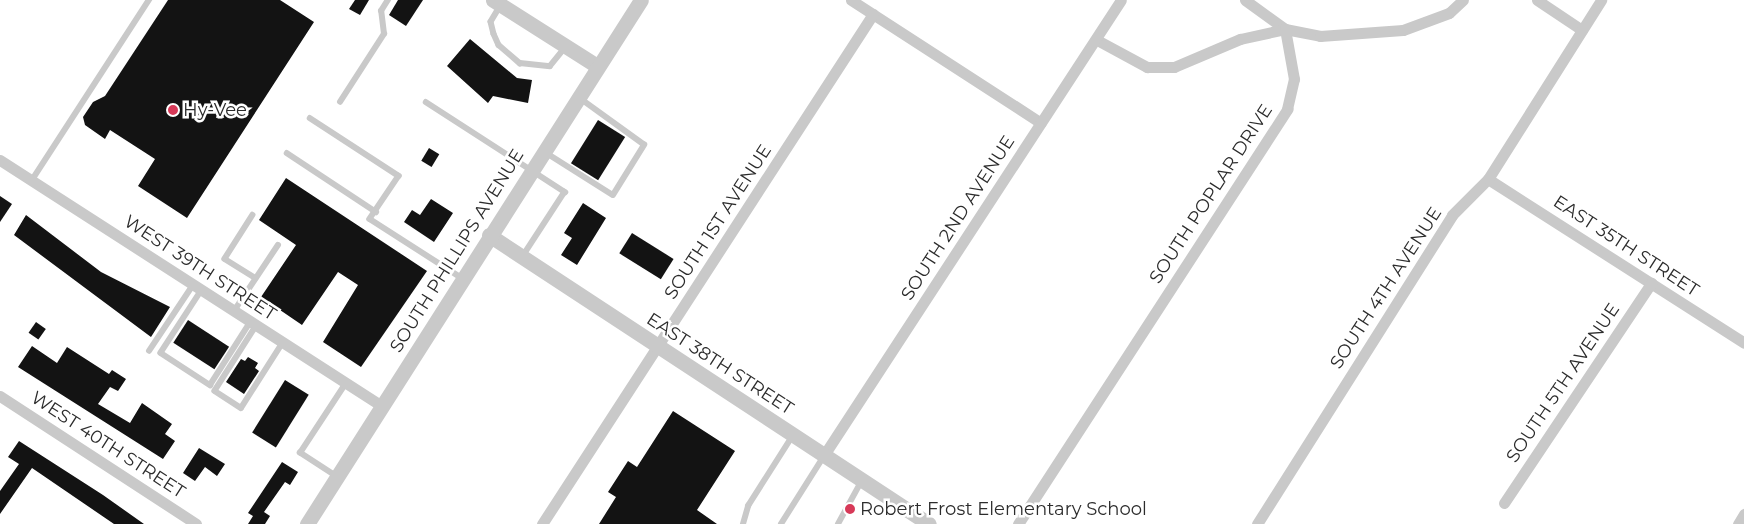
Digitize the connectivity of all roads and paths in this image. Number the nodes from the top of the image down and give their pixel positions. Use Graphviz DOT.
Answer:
graph roads {
  1 [pos="149,0"];
  2 [pos="388,0"];
  3 [pos="641,0"];
  4 [pos="852,0"];
  5 [pos="1121,0"];
  6 [pos="1245,0"];
  7 [pos="1463,0"];
  8 [pos="1537,0"];
  9 [pos="1601,0"];
  10 [pos="497,3"];
  11 [pos="873,14"];
  12 [pos="1285,29"];
  13 [pos="1582,30"];
  14 [pos="1097,40"];
  15 [pos="566,46"];
  16 [pos="597,66"];
  17 [pos="577,97"];
  18 [pos="340,102"];
  19 [pos="426,102"];
  20 [pos="310,118"];
  21 [pos="1041,123"];
  22 [pos="543,151"];
  23 [pos="287,153"];
  24 [pos="0,160"];
  25 [pos="531,170"];
  26 [pos="1488,178"];
  27 [pos="32,180"];
  28 [pos="376,212"];
  29 [pos="253,215"];
  30 [pos="489,235"];
  31 [pos="278,244"];
  32 [pos="522,257"];
  33 [pos="256,278"];
  34 [pos="462,278"];
  35 [pos="1651,283"];
  36 [pos="198,287"];
  37 [pos="234,311"];
  38 [pos="254,323"];
  39 [pos="283,342"];
  40 [pos="1744,342"];
  41 [pos="658,346"];
  42 [pos="149,351"];
  43 [pos="346,383"];
  44 [pos="0,396"];
  45 [pos="382,406"];
  46 [pos="793,435"];
  47 [pos="824,455"];
  48 [pos="337,477"];
  49 [pos="862,480"];
  50 [pos="1504,503"];
  51 [pos="1744,514"];
  52 [pos="309,523"];
  53 [pos="196,524"];
  54 [pos="542,524"];
  55 [pos="743,524"];
  56 [pos="781,524"];
  57 [pos="838,524"];
  58 [pos="930,524"];
  59 [pos="1018,524"];
  60 [pos="1257,524"];
  61 [pos="1738,524"];
  1 -- 27 [label="lane"];
  2 -- 18 [label="lane"];
  3 -- 16 [label="street, SOUTH PHILLIPS AVENUE"];
  4 -- 11 [label="street"];
  5 -- 14 [label="street, SOUTH 2ND AVENUE"];
  6 -- 12 [label="street"];
  7 -- 12 [label="street"];
  8 -- 13 [label="street"];
  9 -- 13 [label="street, SOUTH 4TH AVENUE"];
  10 -- 15 [label="street"];
  10 -- 15 [label="lane"];
  11 -- 21 [label="street"];
  11 -- 41 [label="street, SOUTH 1ST AVENUE"];
  12 -- 14 [label="street"];
  12 -- 59 [label="street, SOUTH POPLAR DRIVE"];
  13 -- 26 [label="street, SOUTH 4TH AVENUE"];
  14 -- 21 [label="street, SOUTH 2ND AVENUE"];
  15 -- 16 [label="street"];
  16 -- 17 [label="street, SOUTH PHILLIPS AVENUE"];
  17 -- 22 [label="street, SOUTH PHILLIPS AVENUE"];
  17 -- 22 [label="lane"];
  19 -- 25 [label="lane"];
  20 -- 28 [label="lane"];
  21 -- 47 [label="street, SOUTH 2ND AVENUE"];
  22 -- 25 [label="street, SOUTH PHILLIPS AVENUE"];
  23 -- 28 [label="lane"];
  24 -- 27 [label="street, WEST 39TH STREET"];
  25 -- 30 [label="street, SOUTH PHILLIPS AVENUE"];
  25 -- 32 [label="lane"];
  26 -- 35 [label="street, EAST 35TH STREET"];
  26 -- 60 [label="street, SOUTH 4TH AVENUE"];
  27 -- 36 [label="street, WEST 39TH STREET"];
  28 -- 34 [label="lane"];
  29 -- 33 [label="lane"];
  30 -- 32 [label="street, EAST 38TH STREET"];
  30 -- 34 [label="street, SOUTH PHILLIPS AVENUE"];
  31 -- 33 [label="lane"];
  32 -- 41 [label="street, EAST 38TH STREET"];
  33 -- 37 [label="lane"];
  34 -- 45 [label="street, SOUTH PHILLIPS AVENUE"];
  35 -- 40 [label="street, EAST 35TH STREET"];
  35 -- 50 [label="street, SOUTH 5TH AVENUE"];
  36 -- 37 [label="street, WEST 39TH STREET"];
  36 -- 38 [label="lane"];
  36 -- 42 [label="lane"];
  37 -- 38 [label="street, WEST 39TH STREET"];
  38 -- 39 [label="street, WEST 39TH STREET"];
  38 -- 39 [label="lane"];
  39 -- 43 [label="street, WEST 39TH STREET"];
  41 -- 46 [label="street, EAST 38TH STREET"];
  41 -- 54 [label="street, SOUTH 1ST AVENUE"];
  43 -- 45 [label="street, WEST 39TH STREET"];
  43 -- 48 [label="lane"];
  44 -- 53 [label="street, WEST 40TH STREET"];
  45 -- 48 [label="street, SOUTH PHILLIPS AVENUE"];
  46 -- 47 [label="street, EAST 38TH STREET"];
  46 -- 55 [label="lane"];
  47 -- 49 [label="street, EAST 38TH STREET"];
  47 -- 56 [label="lane"];
  48 -- 52 [label="street, SOUTH PHILLIPS AVENUE"];
  49 -- 57 [label="lane"];
  49 -- 58 [label="street, EAST 38TH STREET"];
  51 -- 61 [label="street"];
}
